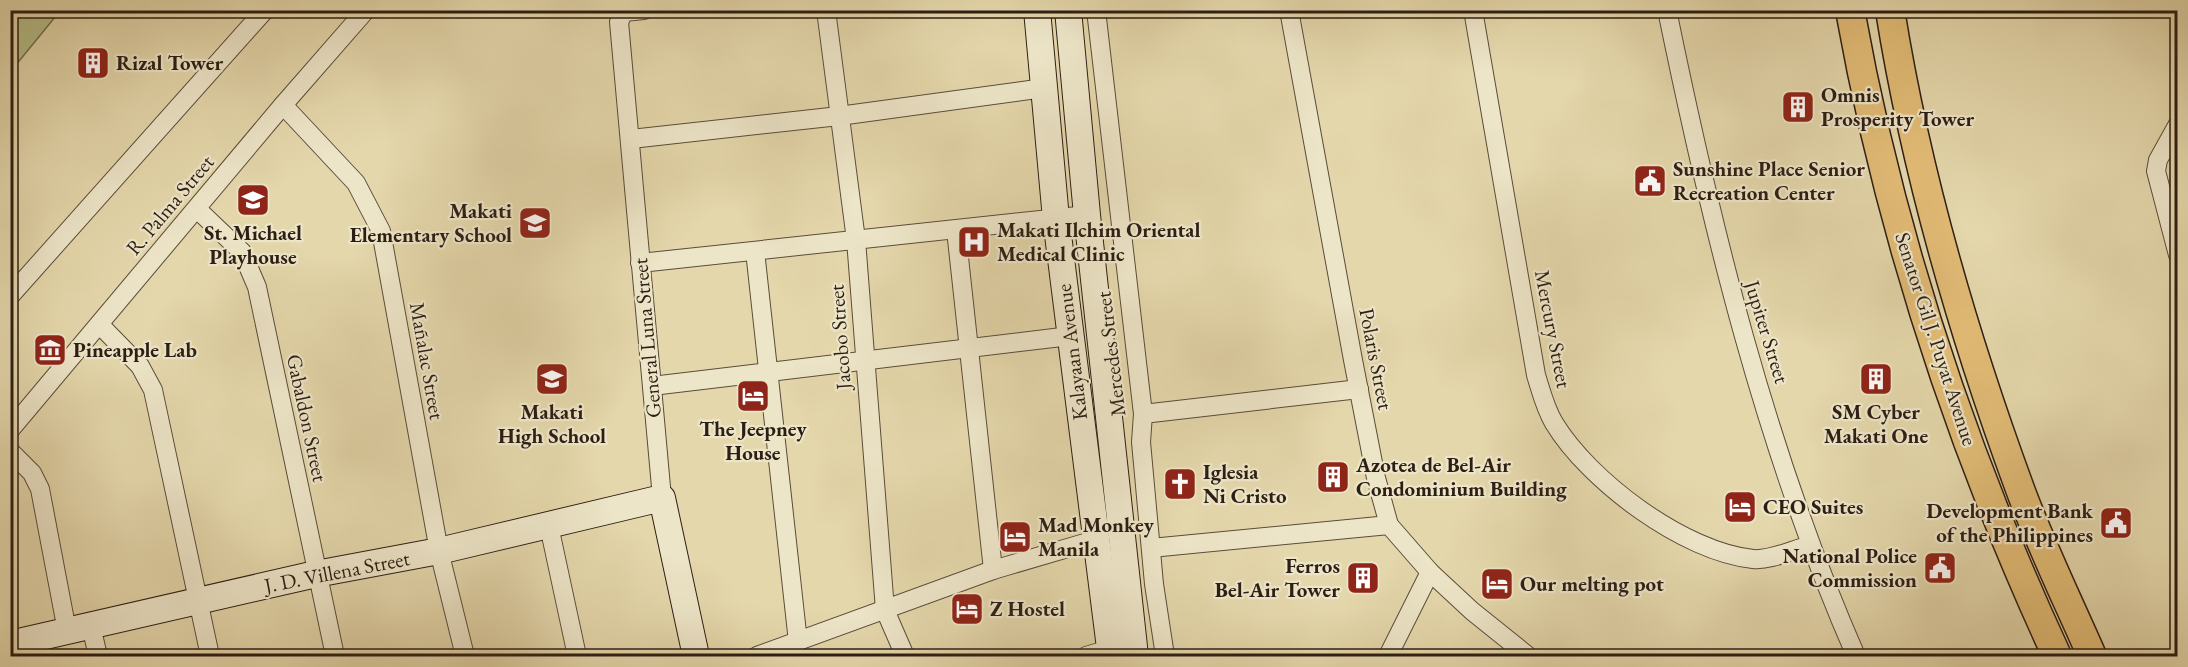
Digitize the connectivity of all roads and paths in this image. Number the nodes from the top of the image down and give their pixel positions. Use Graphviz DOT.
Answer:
graph roads {
  1 [pos="265,10"];
  2 [pos="366,10"];
  3 [pos="644,10"];
  4 [pos="826,10"];
  5 [pos="1036,10"];
  6 [pos="1068,10"];
  7 [pos="1095,10"];
  8 [pos="1289,10"];
  9 [pos="1473,10"];
  10 [pos="1667,10"];
  11 [pos="1850,10"];
  12 [pos="1890,10"];
  13 [pos="1044,88"];
  14 [pos="283,105"];
  15 [pos="840,116"];
  16 [pos="2178,124"];
  17 [pos="631,139"];
  18 [pos="198,208"];
  19 [pos="1087,215"];
  20 [pos="1056,219"];
  21 [pos="956,230"];
  22 [pos="855,240"];
  23 [pos="755,251"];
  24 [pos="2178,255"];
  25 [pos="640,263"];
  26 [pos="10,297"];
  27 [pos="100,325"];
  28 [pos="1070,336"];
  29 [pos="969,348"];
  30 [pos="865,360"];
  31 [pos="767,372"];
  32 [pos="652,386"];
  33 [pos="1359,389"];
  34 [pos="1143,414"];
  35 [pos="10,430"];
  36 [pos="10,451"];
  37 [pos="662,498"];
  38 [pos="1389,525"];
  39 [pos="549,526"];
  40 [pos="1095,540"];
  41 [pos="1811,545"];
  42 [pos="1151,548"];
  43 [pos="439,551"];
  44 [pos="993,570"];
  45 [pos="1430,572"];
  46 [pos="316,574"];
  47 [pos="199,601"];
  48 [pos="885,610"];
  49 [pos="79,628"];
  50 [pos="798,642"];
  51 [pos="10,644"];
  52 [pos="1111,653"];
  53 [pos="1388,656"];
  54 [pos="98,657"];
  55 [pos="210,657"];
  56 [pos="335,657"];
  57 [pos="465,657"];
  58 [pos="577,657"];
  59 [pos="696,657"];
  60 [pos="757,657"];
  61 [pos="905,657"];
  62 [pos="1086,657"];
  63 [pos="1135,657"];
  64 [pos="1165,657"];
  65 [pos="1375,657"];
  66 [pos="1528,657"];
  67 [pos="1856,657"];
  68 [pos="2057,657"];
  69 [pos="2092,657"];
  1 -- 26 [label="street"];
  2 -- 14 [label="street, R. Palma Street"];
  3 -- 17 [label="street, General Luna Street"];
  4 -- 15 [label="street, Jacobo Street"];
  5 -- 13 [label="main road, Kalayaan Avenue"];
  6 -- 19 [label="main road, Kalayaan Avenue"];
  7 -- 34 [label="street, Mercedes Street"];
  8 -- 33 [label="street, Polaris Street"];
  9 -- 41 [label="street, Mercury Street"];
  10 -- 41 [label="street, Jupiter Street"];
  11 -- 68 [label="main road, Senator Gil J. Puyat Avenue"];
  12 -- 69 [label="main road, Senator Gil J. Puyat Avenue"];
  13 -- 15 [label="street"];
  13 -- 20 [label="main road, Kalayaan Avenue"];
  14 -- 18 [label="street, R. Palma Street"];
  14 -- 43 [label="street, Mañalac Street"];
  15 -- 17 [label="street"];
  15 -- 22 [label="street, Jacobo Street"];
  16 -- 24 [label="street"];
  17 -- 25 [label="street, General Luna Street"];
  18 -- 27 [label="street, R. Palma Street"];
  18 -- 46 [label="street, Gabaldon Street"];
  19 -- 20 [label="street"];
  19 -- 63 [label="main road, Kalayaan Avenue"];
  20 -- 21 [label="street"];
  20 -- 28 [label="main road, Kalayaan Avenue"];
  21 -- 22 [label="street"];
  21 -- 29 [label="street"];
  22 -- 23 [label="street"];
  22 -- 30 [label="street, Jacobo Street"];
  23 -- 25 [label="street"];
  23 -- 31 [label="street"];
  25 -- 32 [label="street, General Luna Street"];
  27 -- 35 [label="street, R. Palma Street"];
  27 -- 47 [label="street"];
  28 -- 29 [label="street"];
  28 -- 40 [label="main road, Kalayaan Avenue"];
  29 -- 30 [label="street"];
  29 -- 44 [label="street"];
  30 -- 31 [label="street"];
  30 -- 48 [label="street, Jacobo Street"];
  31 -- 32 [label="street"];
  31 -- 50 [label="street"];
  32 -- 37 [label="street, General Luna Street"];
  33 -- 34 [label="street"];
  33 -- 38 [label="street, Polaris Street"];
  34 -- 42 [label="street, Mercedes Street"];
  36 -- 49 [label="street"];
  37 -- 39 [label="main road, J. D. Villena Street"];
  37 -- 59 [label="main road, General Luna Street"];
  38 -- 42 [label="street"];
  38 -- 45 [label="street, Polaris Street"];
  39 -- 43 [label="main road, J. D. Villena Street"];
  39 -- 58 [label="street"];
  40 -- 44 [label="street"];
  40 -- 52 [label="main road, Kalayaan Avenue"];
  41 -- 67 [label="street, Jupiter Street"];
  42 -- 64 [label="street, Mercedes Street"];
  43 -- 46 [label="main road, J. D. Villena Street"];
  43 -- 57 [label="street, Mañalac Street"];
  44 -- 48 [label="street"];
  45 -- 53 [label="street"];
  45 -- 66 [label="street, Polaris Street"];
  46 -- 47 [label="main road, J. D. Villena Street"];
  46 -- 56 [label="street, Gabaldon Street"];
  47 -- 49 [label="main road, J. D. Villena Street"];
  47 -- 55 [label="street"];
  48 -- 50 [label="street"];
  48 -- 61 [label="street, Jacobo Street"];
  49 -- 51 [label="main road, J. D. Villena Street"];
  49 -- 54 [label="street"];
  50 -- 60 [label="street"];
  52 -- 62 [label="street"];
  53 -- 65 [label="street"];
}
